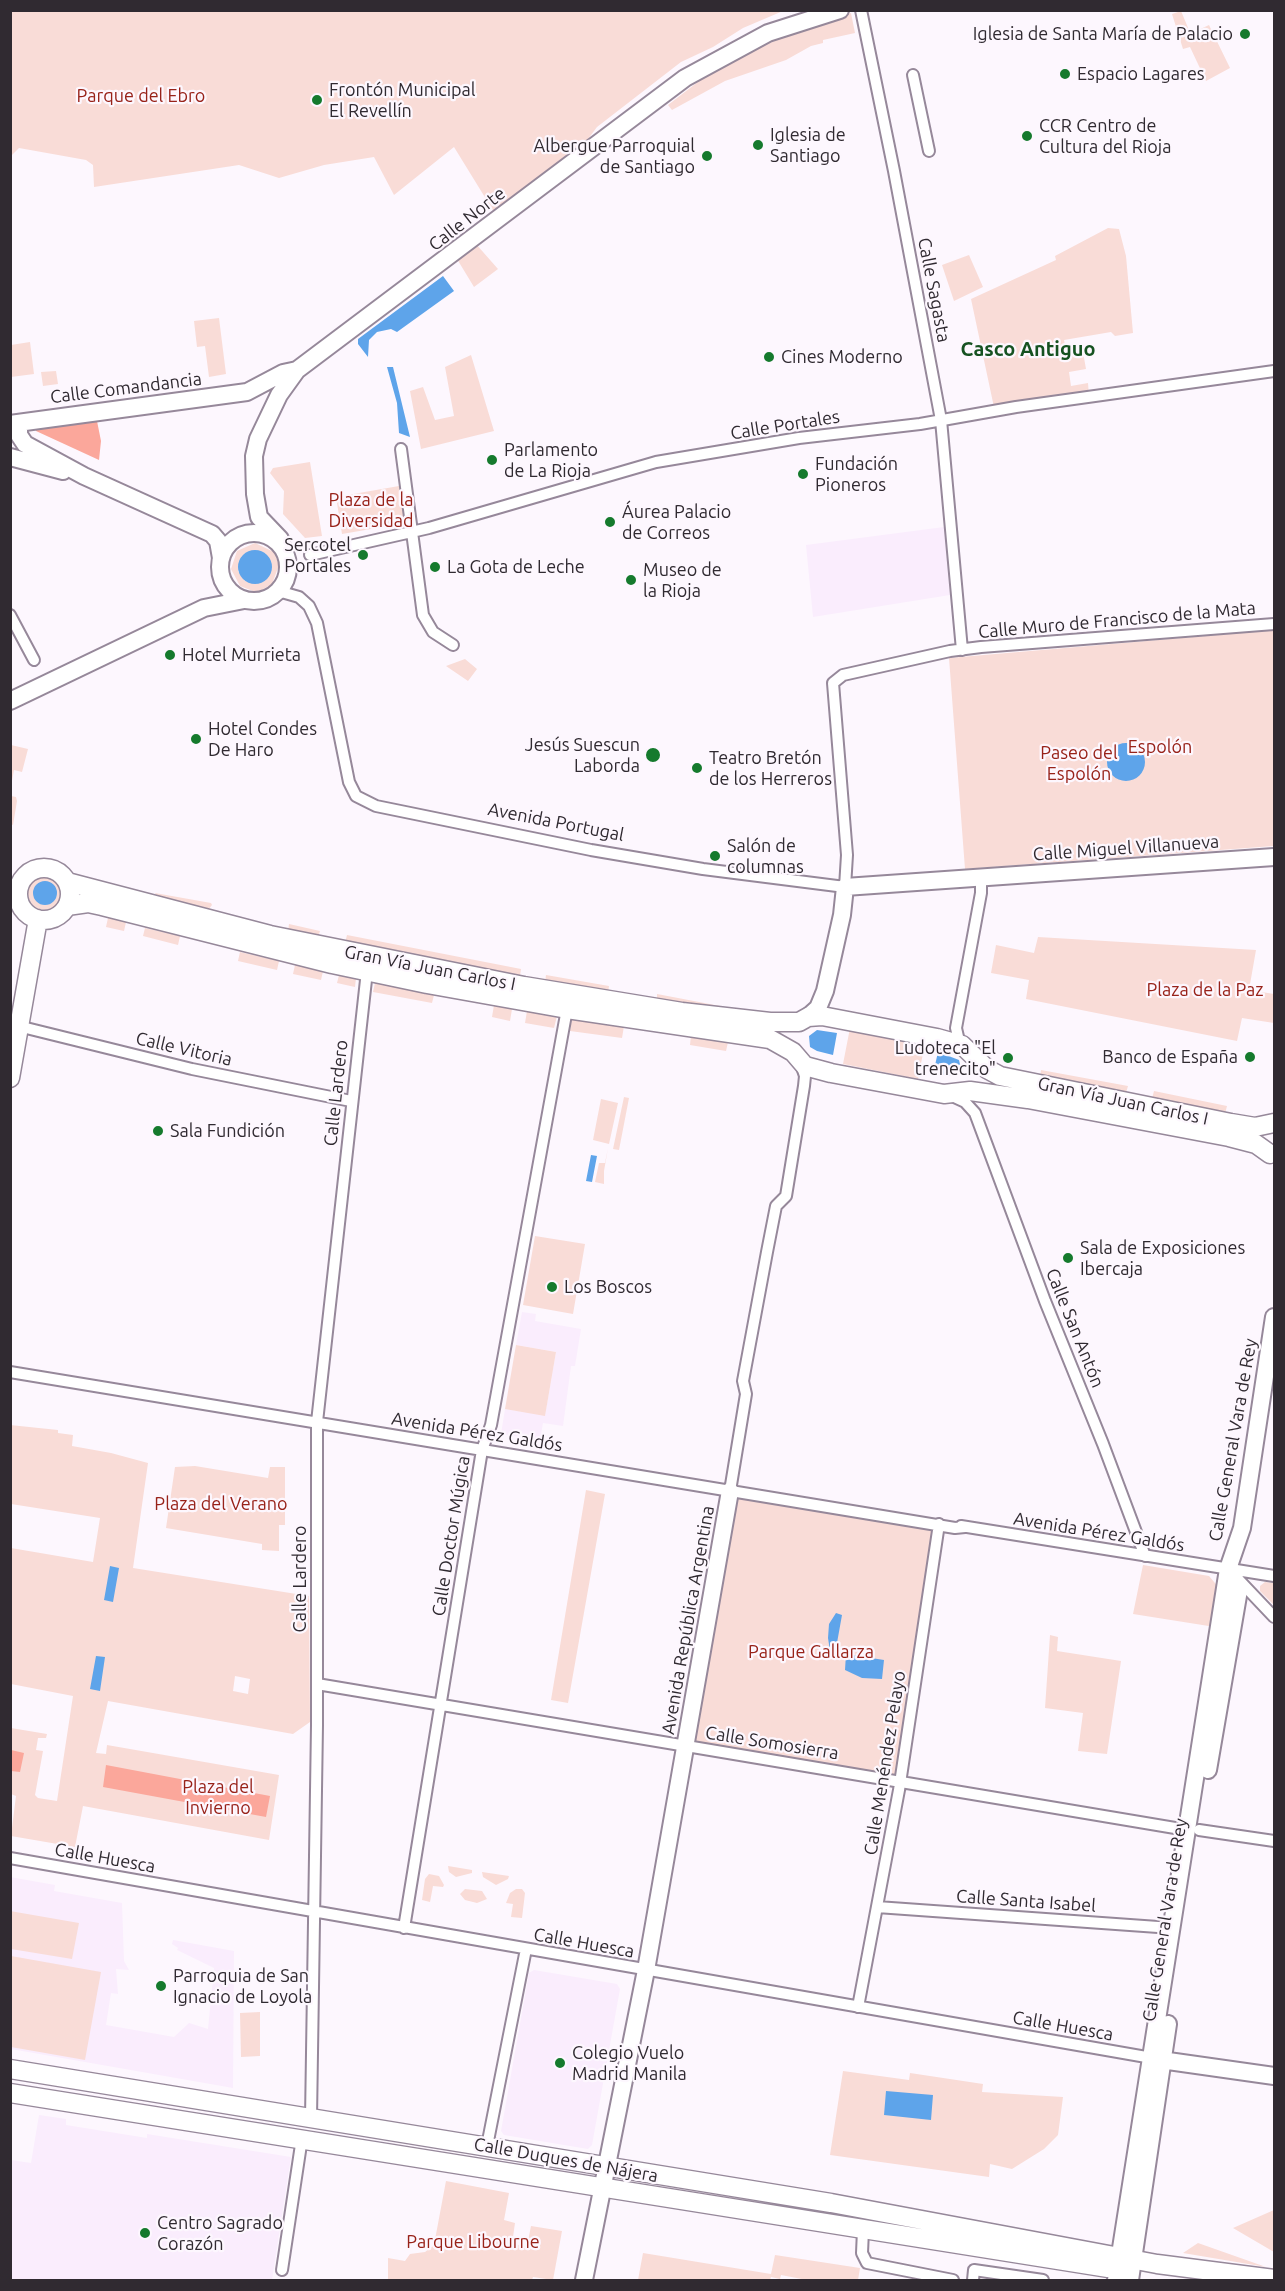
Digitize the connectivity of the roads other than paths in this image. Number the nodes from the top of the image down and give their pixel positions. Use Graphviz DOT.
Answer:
graph roads {
  1 [pos="840,10"];
  2 [pos="861,10"];
  3 [pos="913,75"];
  4 [pos="929,151"];
  5 [pos="297,370"];
  6 [pos="1275,371"];
  7 [pos="247,392"];
  8 [pos="270,413"];
  9 [pos="941,420"];
  10 [pos="15,423"];
  11 [pos="401,449"];
  12 [pos="10,457"];
  13 [pos="84,476"];
  14 [pos="413,532"];
  15 [pos="284,551"];
  16 [pos="310,555"];
  17 [pos="221,564"];
  18 [pos="278,591"];
  19 [pos="244,600"];
  20 [pos="204,608"];
  21 [pos="10,615"];
  22 [pos="1275,624"];
  23 [pos="453,645"];
  24 [pos="962,650"];
  25 [pos="34,660"];
  26 [pos="10,701"];
  27 [pos="1275,857"];
  28 [pos="17,878"];
  29 [pos="981,879"];
  30 [pos="67,882"];
  31 [pos="845,887"];
  32 [pos="15,903"];
  33 [pos="67,906"];
  34 [pos="38,919"];
  35 [pos="367,971"];
  36 [pos="822,1000"];
  37 [pos="567,1009"];
  38 [pos="958,1015"];
  39 [pos="830,1017"];
  40 [pos="803,1019"];
  41 [pos="15,1025"];
  42 [pos="937,1038"];
  43 [pos="962,1045"];
  44 [pos="797,1058"];
  45 [pos="977,1059"];
  46 [pos="10,1078"];
  47 [pos="351,1101"];
  48 [pos="976,1101"];
  49 [pos="1275,1124"];
  50 [pos="1272,1158"];
  51 [pos="1275,1317"];
  52 [pos="10,1372"];
  53 [pos="317,1422"];
  54 [pos="482,1450"];
  55 [pos="730,1491"];
  56 [pos="939,1524"];
  57 [pos="1145,1556"];
  58 [pos="1228,1569"];
  59 [pos="1275,1576"];
  60 [pos="1275,1617"];
  61 [pos="317,1684"];
  62 [pos="441,1705"];
  63 [pos="686,1746"];
  64 [pos="900,1780"];
  65 [pos="1193,1830"];
  66 [pos="1275,1841"];
  67 [pos="10,1858"];
  68 [pos="877,1907"];
  69 [pos="314,1912"];
  70 [pos="404,1928"];
  71 [pos="1172,1928"];
  72 [pos="526,1949"];
  73 [pos="646,1970"];
  74 [pos="858,2007"];
  75 [pos="1157,2060"];
  76 [pos="10,2069"];
  77 [pos="1275,2076"];
  78 [pos="10,2093"];
  79 [pos="311,2118"];
  80 [pos="302,2138"];
  81 [pos="487,2146"];
  82 [pos="606,2166"];
  83 [pos="602,2187"];
  84 [pos="863,2230"];
  85 [pos="1124,2266"];
  86 [pos="282,2271"];
  87 [pos="974,2275"];
  88 [pos="1028,2279"];
  89 [pos="1275,2279"];
  90 [pos="584,2280"];
  91 [pos="595,2280"];
  92 [pos="953,2280"];
  93 [pos="1043,2280"];
  94 [pos="1190,2280"];
  1 -- 5 [label="main road, Calle Norte"];
  2 -- 9 [label="street, Calle Sagasta"];
  3 -- 4 [label="street"];
  5 -- 7 [label="main road, Calle Comandancia"];
  5 -- 8 [label="main road, Calle Norte"];
  6 -- 9 [label="street, Calle Portales"];
  7 -- 8 [label="main road"];
  7 -- 10 [label="main road, Calle Comandancia"];
  8 -- 15 [label="main road, Calle Norte"];
  9 -- 14 [label="street, Calle Portales"];
  9 -- 24 [label="street, Calle Sagasta"];
  10 -- 13 [label="main road"];
  11 -- 14 [label="street"];
  12 -- 13 [label="main road"];
  13 -- 17 [label="main road"];
  14 -- 16 [label="street, Calle Portales"];
  14 -- 23 [label="street"];
  15 -- 17 [label="main road"];
  15 -- 18 [label="main road"];
  17 -- 19 [label="main road"];
  17 -- 20 [label="main road"];
  18 -- 19 [label="main road"];
  18 -- 31 [label="street, Avenida Portugal"];
  19 -- 20 [label="main road"];
  20 -- 26 [label="main road"];
  21 -- 25 [label="street"];
  22 -- 24 [label="street, Calle Muro de Francisco de la Mata"];
  24 -- 31 [label="street, Calle Muro de Francisco de la Mata"];
  27 -- 29 [label="main road, Calle Miguel Villanueva"];
  28 -- 30 [label="main road"];
  28 -- 32 [label="main road"];
  29 -- 31 [label="main road, Avenida Portugal"];
  29 -- 38 [label="street"];
  30 -- 33 [label="main road"];
  30 -- 40 [label="main road, Gran Vía Juan Carlos I"];
  31 -- 36 [label="main road"];
  32 -- 34 [label="main road"];
  33 -- 34 [label="main road"];
  33 -- 35 [label="main road, Gran Vía Juan Carlos I"];
  34 -- 41 [label="main road"];
  35 -- 37 [label="main road, Gran Vía Juan Carlos I"];
  35 -- 47 [label="street, Calle Lardero"];
  36 -- 39 [label="main road"];
  36 -- 40 [label="main road"];
  37 -- 44 [label="main road, Gran Vía Juan Carlos I"];
  37 -- 54 [label="street, Calle Doctor Múgica"];
  38 -- 42 [label="street"];
  38 -- 43 [label="street"];
  39 -- 40 [label="main road, Gran Vía Juan Carlos I"];
  39 -- 42 [label="main road, Gran Vía Juan Carlos I"];
  40 -- 44 [label="main road"];
  41 -- 46 [label="main road"];
  41 -- 47 [label="street, Calle Vitoria"];
  42 -- 43 [label="main road, Gran Vía Juan Carlos I"];
  43 -- 45 [label="main road, Gran Vía Juan Carlos I"];
  44 -- 48 [label="main road, Gran Vía Juan Carlos I"];
  44 -- 55 [label="street, Avenida República Argentina"];
  45 -- 48 [label="main road"];
  45 -- 49 [label="main road, Gran Vía Juan Carlos I"];
  47 -- 53 [label="street, Calle Lardero"];
  48 -- 50 [label="main road, Gran Vía Juan Carlos I"];
  48 -- 57 [label="street, Calle San Antón"];
  49 -- 50 [label="main road"];
  51 -- 58 [label="main road, Calle General Vara de Rey"];
  52 -- 53 [label="street, Avenida Pérez Galdós"];
  53 -- 54 [label="street, Avenida Pérez Galdós"];
  53 -- 61 [label="street, Calle Lardero"];
  54 -- 55 [label="street, Avenida Pérez Galdós"];
  54 -- 62 [label="street, Calle Doctor Múgica"];
  55 -- 56 [label="street, Avenida Pérez Galdós"];
  55 -- 63 [label="main road, Avenida República Argentina"];
  56 -- 57 [label="street, Avenida Pérez Galdós"];
  56 -- 64 [label="street, Calle Menéndez Pelayo"];
  57 -- 58 [label="street, Avenida Pérez Galdós"];
  58 -- 59 [label="street, Avenida Pérez Galdós"];
  58 -- 60 [label="street"];
  58 -- 65 [label="main road, Calle General Vara de Rey"];
  61 -- 62 [label="street, Calle Somosierra"];
  61 -- 69 [label="street, Calle Lardero"];
  62 -- 63 [label="street, Calle Somosierra"];
  62 -- 70 [label="street, Calle Doctor Múgica"];
  63 -- 64 [label="street, Calle Somosierra"];
  63 -- 73 [label="main road, Avenida República Argentina"];
  64 -- 65 [label="street, Calle Somosierra"];
  64 -- 68 [label="street, Calle Menéndez Pelayo"];
  65 -- 66 [label="street, Calle Somosierra"];
  65 -- 71 [label="main road, Calle General Vara de Rey"];
  65 -- 75 [label="main road, Calle General Vara de Rey"];
  67 -- 69 [label="street, Calle Huesca"];
  68 -- 71 [label="street, Calle Santa Isabel"];
  68 -- 74 [label="street, Calle Menéndez Pelayo"];
  69 -- 70 [label="street, Calle Huesca"];
  69 -- 79 [label="street, Calle Lardero"];
  70 -- 72 [label="street, Calle Huesca"];
  71 -- 75 [label="main road, Calle General Vara de Rey"];
  72 -- 73 [label="street, Calle Huesca"];
  72 -- 81 [label="street"];
  73 -- 74 [label="street, Calle Huesca"];
  73 -- 82 [label="main road, Avenida República Argentina"];
  74 -- 75 [label="street, Calle Huesca"];
  75 -- 77 [label="main road"];
  75 -- 85 [label="main road, Calle General Vara de Rey"];
  75 -- 85 [label="main road, Calle General Vara de Rey"];
  76 -- 79 [label="main road, Calle Duques de Nájera"];
  78 -- 80 [label="main road, Calle Duques de Nájera"];
  79 -- 81 [label="main road, Calle Duques de Nájera"];
  80 -- 83 [label="main road, Calle Duques de Nájera"];
  80 -- 86 [label="street"];
  81 -- 82 [label="main road, Calle Duques de Nájera"];
  82 -- 83 [label="main road, Avenida República Argentina"];
  82 -- 85 [label="main road, Calle Duques de Nájera"];
  83 -- 84 [label="main road, Calle Duques de Nájera"];
  83 -- 90 [label="main road, Avenida República Argentina"];
  83 -- 91 [label="main road, Avenida República Argentina"];
  84 -- 85 [label="main road, Calle Duques de Nájera"];
  84 -- 92 [label="street"];
  85 -- 89 [label="main road"];
  85 -- 94 [label="main road"];
  87 -- 88 [label="street"];
  88 -- 93 [label="street"];
}
